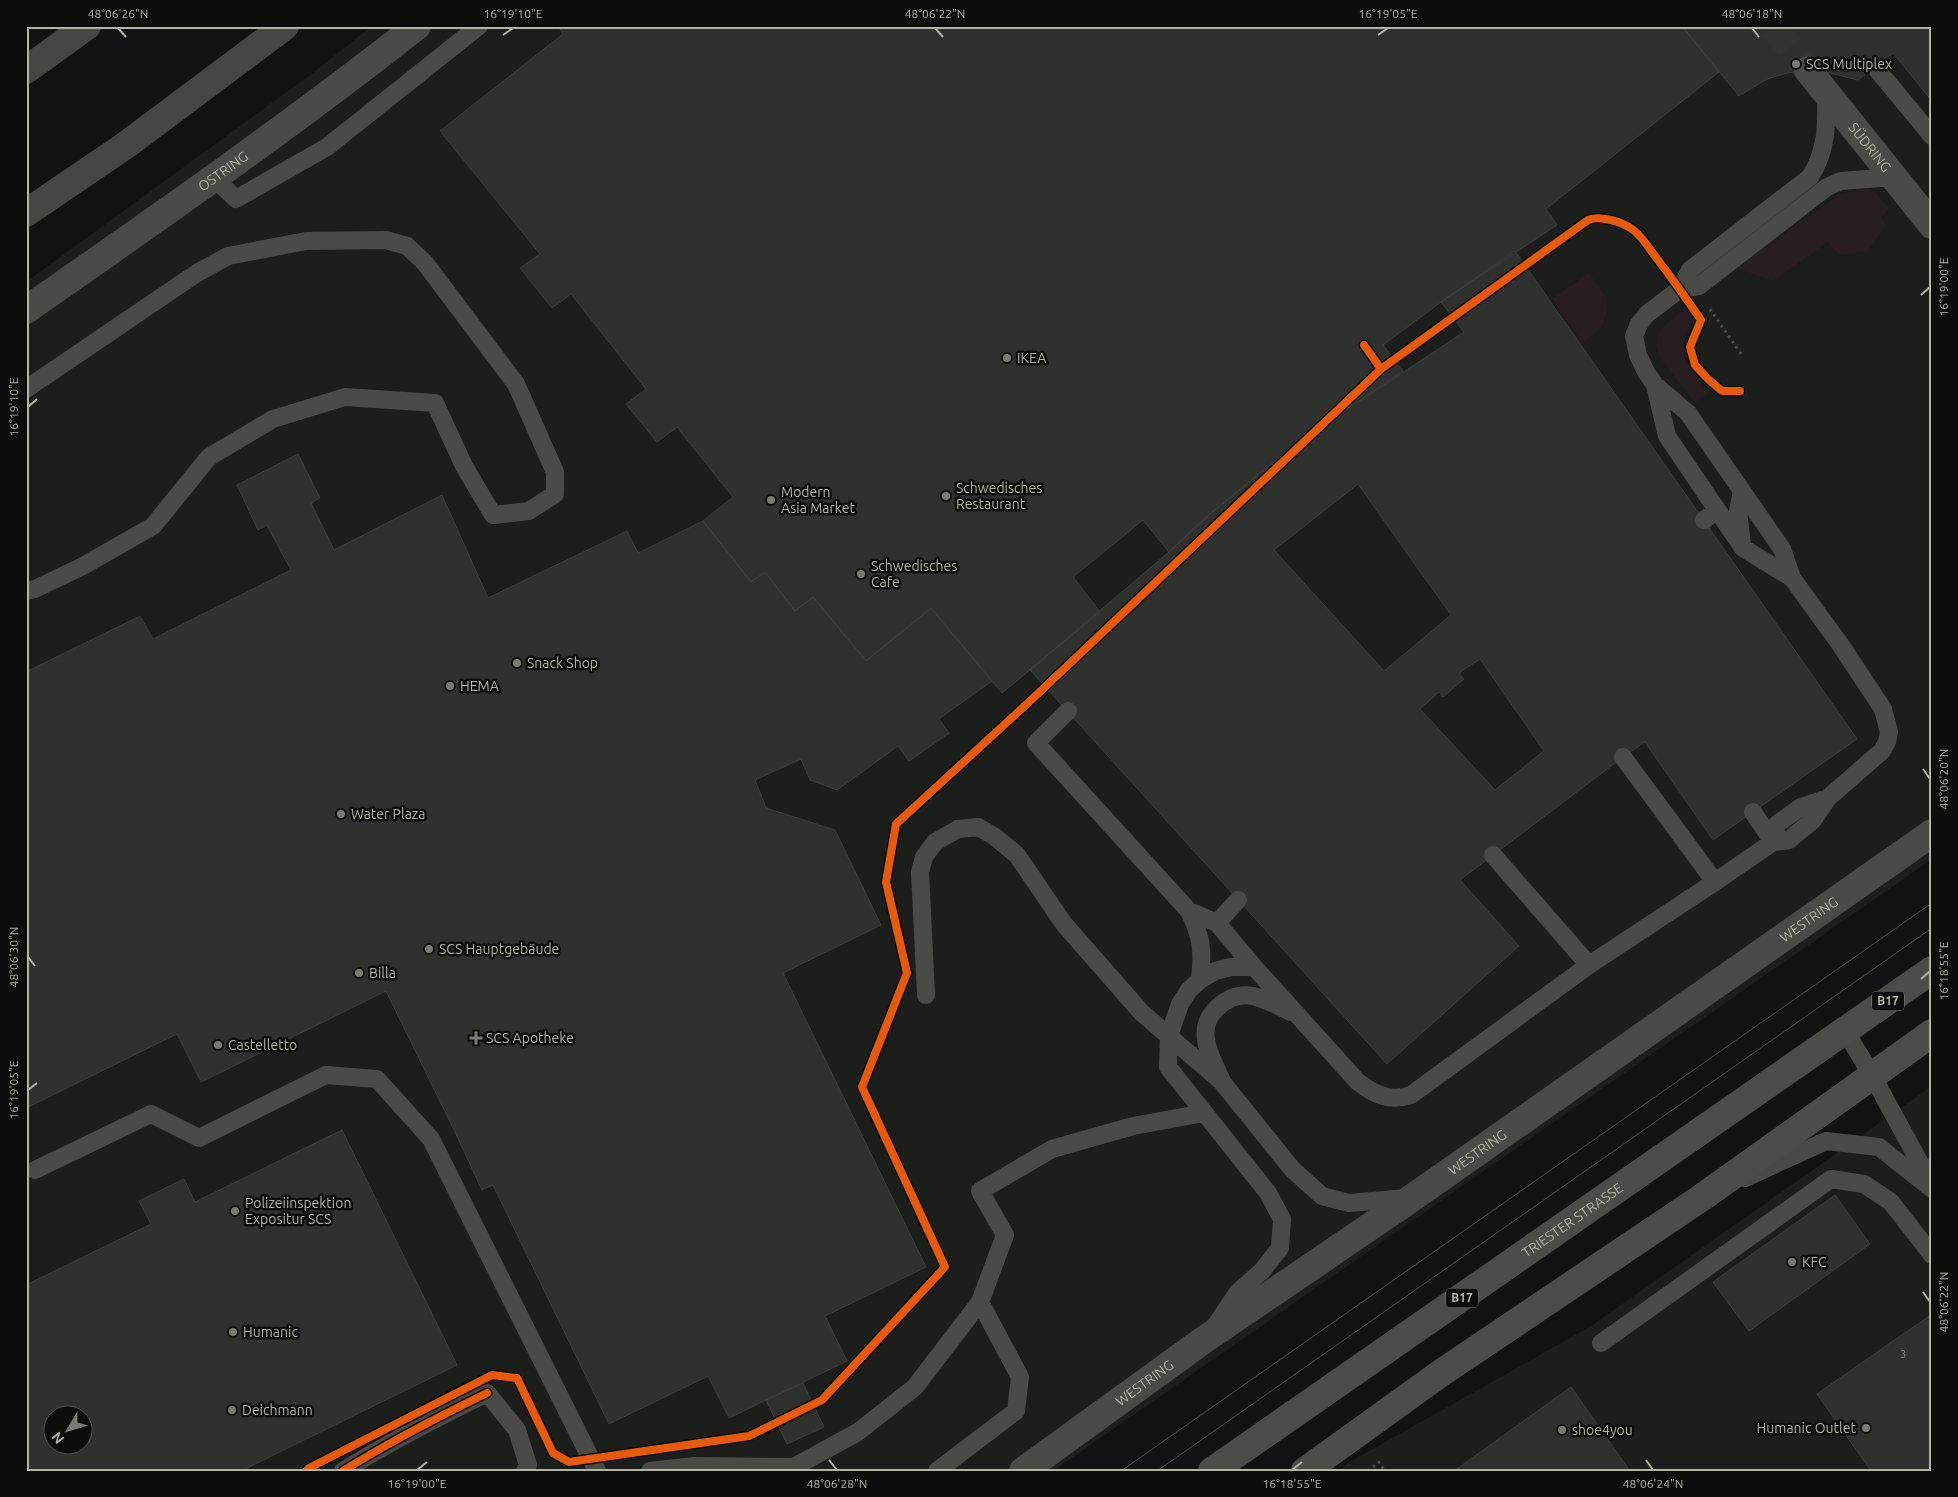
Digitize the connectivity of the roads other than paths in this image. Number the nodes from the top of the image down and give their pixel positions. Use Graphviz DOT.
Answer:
graph roads {
  1 [pos="87,26"];
  2 [pos="285,26"];
  3 [pos="417,26"];
  4 [pos="479,26"];
  5 [pos="1875,67"];
  6 [pos="26,70"];
  7 [pos="1808,70"];
  8 [pos="1826,93"];
  9 [pos="1932,136"];
  10 [pos="1893,177"];
  11 [pos="214,178"];
  12 [pos="26,213"];
  13 [pos="1932,225"];
  14 [pos="1680,289"];
  15 [pos="26,310"];
  16 [pos="1655,386"];
  17 [pos="26,389"];
  18 [pos="1742,491"];
  19 [pos="1737,553"];
  20 [pos="1792,578"];
  21 [pos="26,591"];
  22 [pos="1068,711"];
  23 [pos="1623,757"];
  24 [pos="1753,812"];
  25 [pos="1932,833"];
  26 [pos="1773,842"];
  27 [pos="1493,855"];
  28 [pos="1715,882"];
  29 [pos="1238,900"];
  30 [pos="1189,910"];
  31 [pos="1217,923"];
  32 [pos="1589,965"];
  33 [pos="1254,967"];
  34 [pos="1932,970"];
  35 [pos="1200,980"];
  36 [pos="926,995"];
  37 [pos="1297,1014"];
  38 [pos="1845,1031"];
  39 [pos="1932,1033"];
  40 [pos="1169,1036"];
  41 [pos="1872,1075"];
  42 [pos="1222,1082"];
  43 [pos="1204,1113"];
  44 [pos="35,1170"];
  45 [pos="1932,1185"];
  46 [pos="1932,1189"];
  47 [pos="1704,1196"];
  48 [pos="1412,1198"];
  49 [pos="1932,1255"];
  50 [pos="980,1302"];
  51 [pos="1205,1340"];
  52 [pos="1601,1343"];
  53 [pos="695,1468"];
  54 [pos="531,1469"];
  55 [pos="343,1471"];
  56 [pos="597,1471"];
  57 [pos="650,1471"];
  58 [pos="937,1471"];
  59 [pos="1023,1471"];
  60 [pos="1212,1471"];
  61 [pos="1305,1471"];
  1 -- 6 [label="highway"];
  2 -- 12 [label="highway"];
  3 -- 11 [label="street, OSTRING"];
  4 -- 11 [label="lane"];
  5 -- 9 [label="lane"];
  7 -- 8 [label="street, SÜDRING"];
  8 -- 10 [label="street, SÜDRING"];
  8 -- 14 [label="lane"];
  10 -- 13 [label="street, SÜDRING"];
  10 -- 14 [label="lane"];
  11 -- 15 [label="street, OSTRING"];
  14 -- 16 [label="lane"];
  16 -- 18 [label="lane"];
  16 -- 19 [label="lane"];
  17 -- 21 [label="lane"];
  18 -- 19 [label="lane"];
  18 -- 20 [label="lane"];
  19 -- 20 [label="lane"];
  20 -- 26 [label="lane"];
  22 -- 30 [label="lane"];
  23 -- 28 [label="lane"];
  24 -- 26 [label="lane"];
  25 -- 48 [label="street, WESTRING"];
  26 -- 28 [label="lane"];
  27 -- 32 [label="lane"];
  28 -- 32 [label="lane"];
  29 -- 31 [label="lane"];
  30 -- 31 [label="lane"];
  30 -- 35 [label="lane"];
  31 -- 33 [label="lane"];
  32 -- 37 [label="lane"];
  33 -- 35 [label="lane"];
  33 -- 37 [label="lane"];
  34 -- 38 [label="main road, TRIESTER STRASSE / B17"];
  35 -- 40 [label="lane"];
  36 -- 40 [label="lane"];
  37 -- 42 [label="lane"];
  38 -- 41 [label="lane"];
  38 -- 60 [label="main road, TRIESTER STRASSE / B17"];
  39 -- 41 [label="main road"];
  40 -- 42 [label="lane"];
  40 -- 43 [label="lane"];
  41 -- 45 [label="lane"];
  41 -- 47 [label="main road"];
  42 -- 48 [label="lane"];
  43 -- 50 [label="lane"];
  43 -- 51 [label="lane"];
  44 -- 56 [label="lane"];
  46 -- 47 [label="lane"];
  47 -- 61 [label="main road"];
  48 -- 51 [label="street, WESTRING"];
  49 -- 52 [label="lane"];
  50 -- 53 [label="lane"];
  50 -- 58 [label="lane"];
  51 -- 59 [label="street, WESTRING"];
  53 -- 57 [label="lane"];
  54 -- 55 [label="lane"];
}
